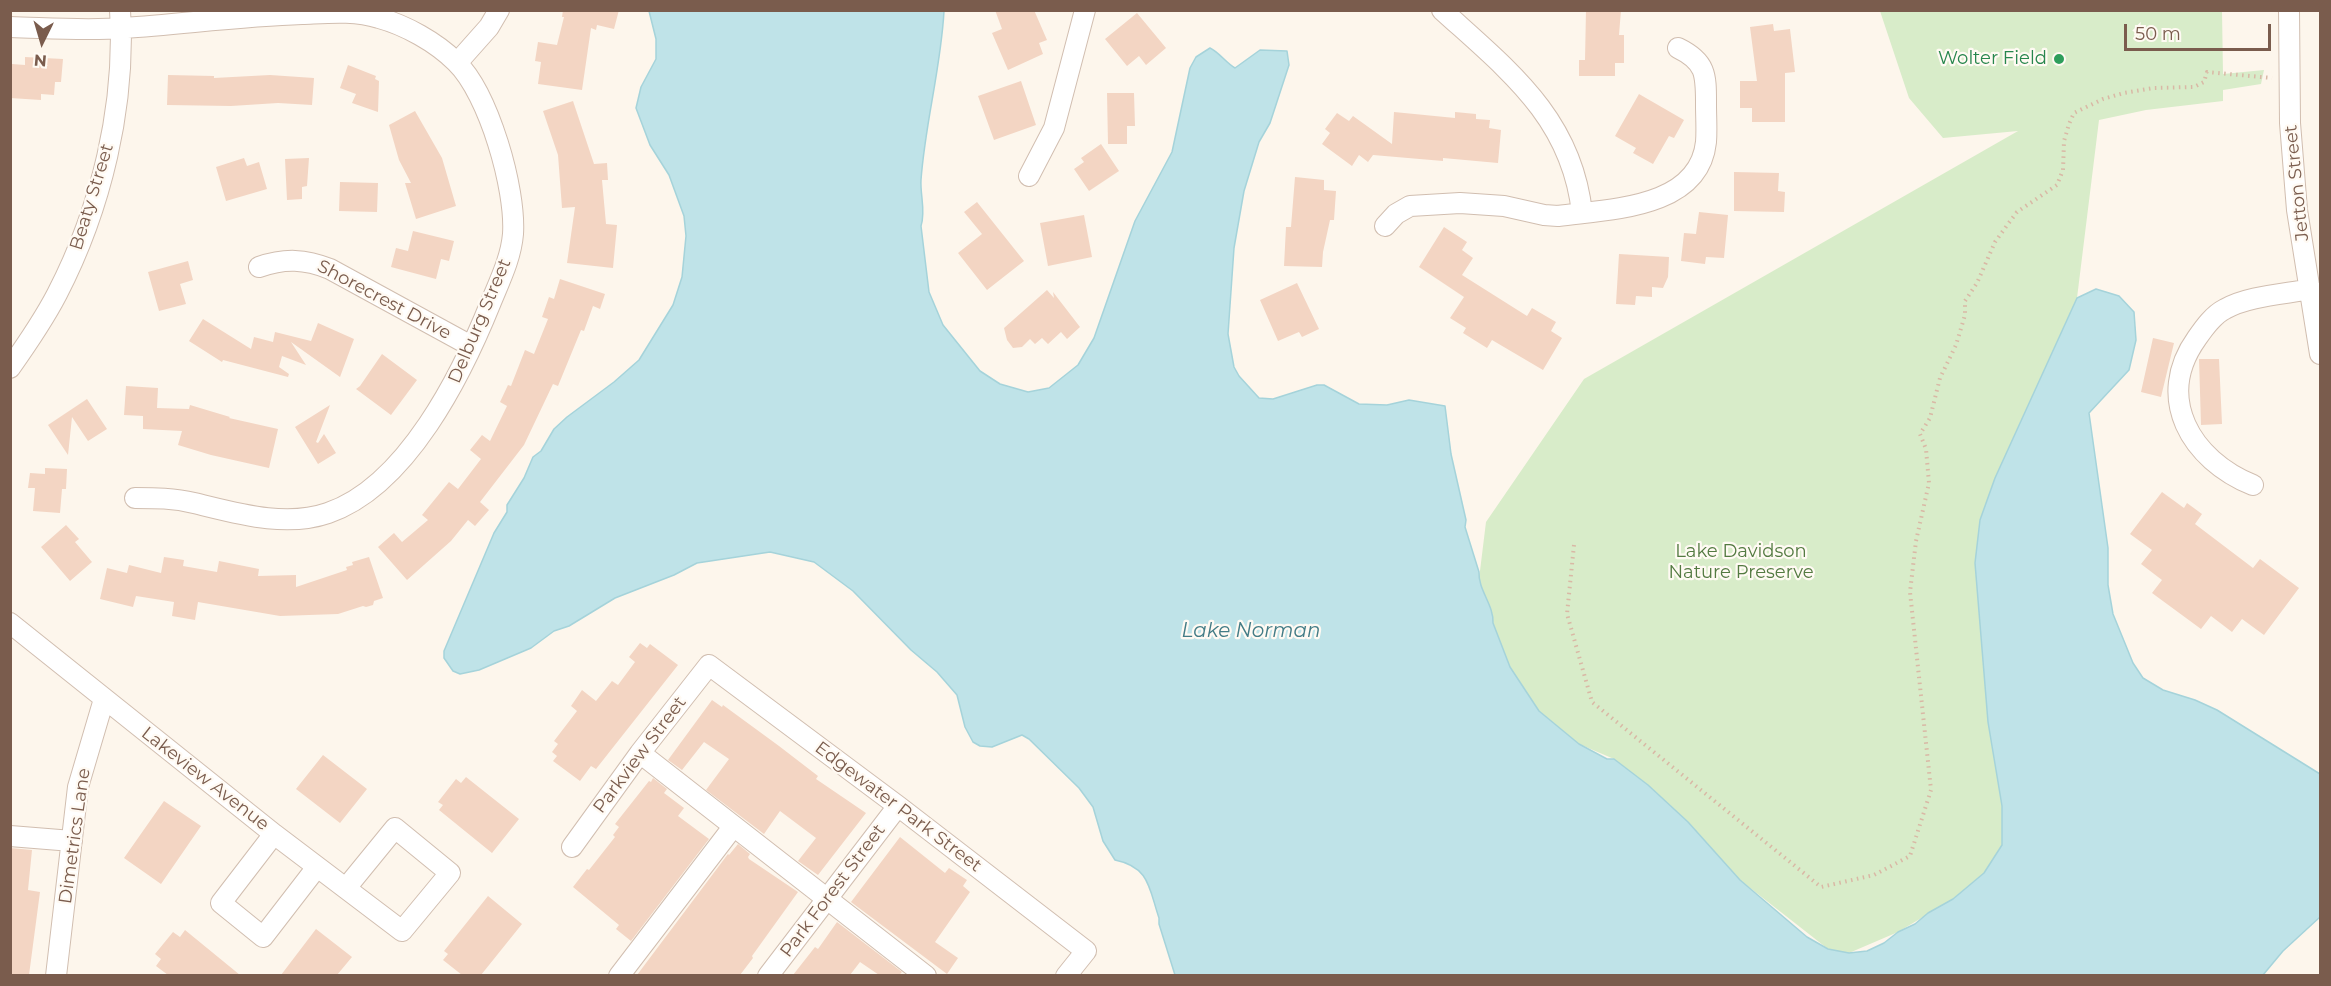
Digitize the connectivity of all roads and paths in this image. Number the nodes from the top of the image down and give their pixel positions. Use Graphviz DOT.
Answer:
graph roads {
  1 [pos="499,10"];
  2 [pos="1085,10"];
  3 [pos="1442,10"];
  4 [pos="2289,10"];
  5 [pos="276,13"];
  6 [pos="120,19"];
  7 [pos="10,27"];
  8 [pos="1678,48"];
  9 [pos="457,63"];
  10 [pos="2288,79"];
  11 [pos="1029,176"];
  12 [pos="1582,213"];
  13 [pos="1385,226"];
  14 [pos="260,267"];
  15 [pos="2310,289"];
  16 [pos="471,346"];
  17 [pos="2320,354"];
  18 [pos="10,368"];
  19 [pos="2253,484"];
  20 [pos="135,498"];
  21 [pos="1574,545"];
  22 [pos="10,623"];
  23 [pos="709,665"];
  24 [pos="104,699"];
  25 [pos="640,753"];
  26 [pos="898,806"];
  27 [pos="733,827"];
  28 [pos="274,834"];
  29 [pos="10,836"];
  30 [pos="72,841"];
  31 [pos="572,847"];
  32 [pos="317,867"];
  33 [pos="346,888"];
  34 [pos="827,899"];
  35 [pos="922,974"];
  36 [pos="56,975"];
  37 [pos="619,975"];
  38 [pos="768,975"];
  39 [pos="1066,975"];
  1 -- 9 [label="street"];
  2 -- 11 [label="street"];
  3 -- 12 [label="street"];
  4 -- 10 [label="street, Jetton Street"];
  5 -- 6 [label="street, Delburg Street"];
  5 -- 9 [label="street, Delburg Street"];
  6 -- 7 [label="street, Delburg Street"];
  6 -- 18 [label="street, Beaty Street"];
  8 -- 12 [label="street"];
  9 -- 16 [label="street, Delburg Street"];
  10 -- 15 [label="street, Jetton Street"];
  10 -- 21 [label="path"];
  12 -- 13 [label="street"];
  14 -- 16 [label="street, Shorecrest Drive"];
  15 -- 17 [label="street, Jetton Street"];
  15 -- 19 [label="street"];
  16 -- 20 [label="street, Delburg Street"];
  22 -- 24 [label="street, Lakeview Avenue"];
  23 -- 25 [label="street, Parkview Street"];
  23 -- 26 [label="street, Edgewater Park Street"];
  24 -- 28 [label="street, Lakeview Avenue"];
  24 -- 30 [label="street, Dimetrics Lane"];
  25 -- 27 [label="street"];
  25 -- 31 [label="street, Parkview Street"];
  26 -- 34 [label="street, Park Forest Street"];
  26 -- 39 [label="street, Edgewater Park Street"];
  27 -- 34 [label="street"];
  27 -- 37 [label="street"];
  28 -- 32 [label="street, Lakeview Avenue"];
  28 -- 32 [label="street"];
  29 -- 30 [label="street"];
  30 -- 36 [label="street, Dimetrics Lane"];
  32 -- 33 [label="street, Lakeview Avenue"];
  33 -- 33 [label="street, Lakeview Avenue"];
  34 -- 35 [label="street"];
  34 -- 38 [label="street, Park Forest Street"];
}
